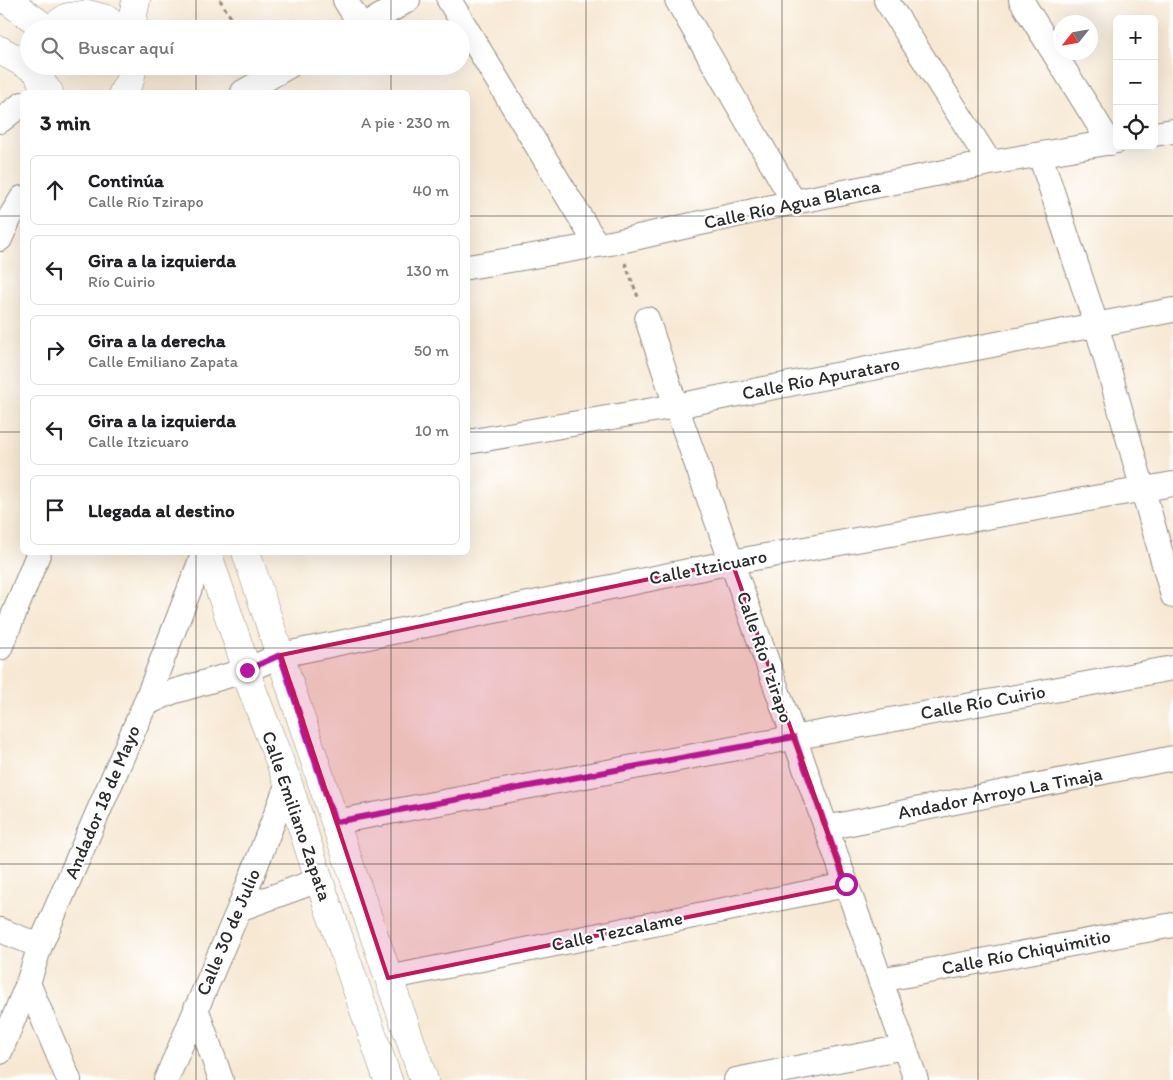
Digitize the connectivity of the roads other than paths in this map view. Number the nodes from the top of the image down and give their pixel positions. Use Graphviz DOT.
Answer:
graph roads {
  1 [pos="7,0"];
  2 [pos="136,0"];
  3 [pos="345,0"];
  4 [pos="408,0"];
  5 [pos="449,0"];
  6 [pos="676,0"];
  7 [pos="886,0"];
  8 [pos="1022,0"];
  9 [pos="59,19"];
  10 [pos="108,20"];
  11 [pos="133,20"];
  12 [pos="356,20"];
  13 [pos="374,20"];
  14 [pos="462,20"];
  15 [pos="470,33"];
  16 [pos="0,50"];
  17 [pos="20,64"];
  18 [pos="279,78"];
  19 [pos="248,90"];
  20 [pos="20,106"];
  21 [pos="0,121"];
  22 [pos="1173,131"];
  23 [pos="1158,133"];
  24 [pos="1113,140"];
  25 [pos="1113,142"];
  26 [pos="1040,155"];
  27 [pos="990,163"];
  28 [pos="20,201"];
  29 [pos="794,202"];
  30 [pos="0,239"];
  31 [pos="606,243"];
  32 [pos="470,267"];
  33 [pos="1173,310"];
  34 [pos="647,318"];
  35 [pos="1096,324"];
  36 [pos="676,406"];
  37 [pos="470,442"];
  38 [pos="1173,484"];
  39 [pos="1143,490"];
  40 [pos="39,555"];
  41 [pos="205,555"];
  42 [pos="207,555"];
  43 [pos="247,555"];
  44 [pos="732,562"];
  45 [pos="1173,596"];
  46 [pos="0,648"];
  47 [pos="280,655"];
  48 [pos="1173,668"];
  49 [pos="247,670"];
  50 [pos="145,704"];
  51 [pos="794,737"];
  52 [pos="1173,758"];
  53 [pos="288,783"];
  54 [pos="335,822"];
  55 [pos="826,828"];
  56 [pos="319,880"];
  57 [pos="846,884"];
  58 [pos="239,909"];
  59 [pos="1173,925"];
  60 [pos="0,930"];
  61 [pos="40,946"];
  62 [pos="388,978"];
  63 [pos="880,980"];
  64 [pos="28,982"];
  65 [pos="196,1008"];
  66 [pos="904,1047"];
  67 [pos="0,1052"];
  68 [pos="68,1080"];
  69 [pos="166,1080"];
  70 [pos="221,1080"];
  71 [pos="388,1080"];
  72 [pos="424,1080"];
  73 [pos="736,1080"];
  74 [pos="916,1080"];
  1 -- 9 [label="main road"];
  2 -- 11 [label="main road"];
  3 -- 12 [label="street"];
  4 -- 13 [label="street"];
  5 -- 14 [label="street"];
  6 -- 29 [label="street"];
  7 -- 27 [label="street"];
  8 -- 24 [label="street"];
  9 -- 10 [label="main road"];
  15 -- 31 [label="street"];
  16 -- 17 [label="main road"];
  18 -- 19 [label="street"];
  20 -- 21 [label="street"];
  22 -- 23 [label="street"];
  25 -- 26 [label="street, Calle Río Agua Blanca"];
  26 -- 27 [label="street, Calle Río Agua Blanca"];
  26 -- 35 [label="street"];
  27 -- 29 [label="street, Calle Río Agua Blanca"];
  28 -- 30 [label="street"];
  29 -- 31 [label="street, Calle Río Agua Blanca"];
  31 -- 32 [label="street, Calle Río Agua Blanca"];
  33 -- 35 [label="street, Calle Río Apurataro"];
  34 -- 36 [label="street, Calle Río Tzirapo"];
  35 -- 36 [label="street, Calle Río Apurataro"];
  35 -- 39 [label="street"];
  36 -- 37 [label="street, Calle Río Apurataro"];
  36 -- 44 [label="street, Calle Río Tzirapo"];
  38 -- 39 [label="street, Calle Itzicuaro"];
  39 -- 44 [label="street, Calle Itzicuaro"];
  39 -- 45 [label="street"];
  40 -- 46 [label="street"];
  41 -- 50 [label="street, Andador 18 de Mayo"];
  42 -- 49 [label="main road, Calle Emiliano Zapata"];
  43 -- 47 [label="main road, Calle Emiliano Zapata"];
  44 -- 47 [label="street, Calle Itzicuaro"];
  44 -- 51 [label="street, Calle Río Tzirapo"];
  47 -- 49 [label="street, Calle Itzicuaro"];
  47 -- 54 [label="main road, Calle Emiliano Zapata"];
  48 -- 51 [label="street, Calle Río Cuirio"];
  49 -- 50 [label="street, Calle Itzicuaro"];
  49 -- 53 [label="main road, Calle Emiliano Zapata"];
  50 -- 61 [label="street, Andador 18 de Mayo"];
  51 -- 54 [label="street, Calle Río Cuirio"];
  51 -- 55 [label="street, Calle Río Tzirapo"];
  52 -- 55 [label="street, Andador Arroyo La Tinaja"];
  53 -- 56 [label="main road, Calle Emiliano Zapata"];
  53 -- 58 [label="street, Calle 30 de Julio"];
  54 -- 62 [label="main road, Calle Emiliano Zapata"];
  55 -- 57 [label="street, Calle Río Tzirapo"];
  56 -- 58 [label="street"];
  56 -- 71 [label="main road, Calle Emiliano Zapata"];
  57 -- 62 [label="street, Calle Tezcalame"];
  57 -- 63 [label="street, Calle Río Tzirapo"];
  58 -- 65 [label="street, Calle 30 de Julio"];
  59 -- 63 [label="street, Calle Río Chiquimitio"];
  60 -- 61 [label="street"];
  61 -- 64 [label="street, Andador 18 de Mayo"];
  62 -- 72 [label="main road, Calle Emiliano Zapata"];
  63 -- 66 [label="street, Calle Río Tzirapo"];
  64 -- 67 [label="street, Andador 18 de Mayo"];
  64 -- 68 [label="street"];
  65 -- 69 [label="street, Calle 30 de Julio"];
  65 -- 70 [label="street"];
  66 -- 73 [label="street"];
  66 -- 74 [label="street, Calle Río Tzirapo"];
}
